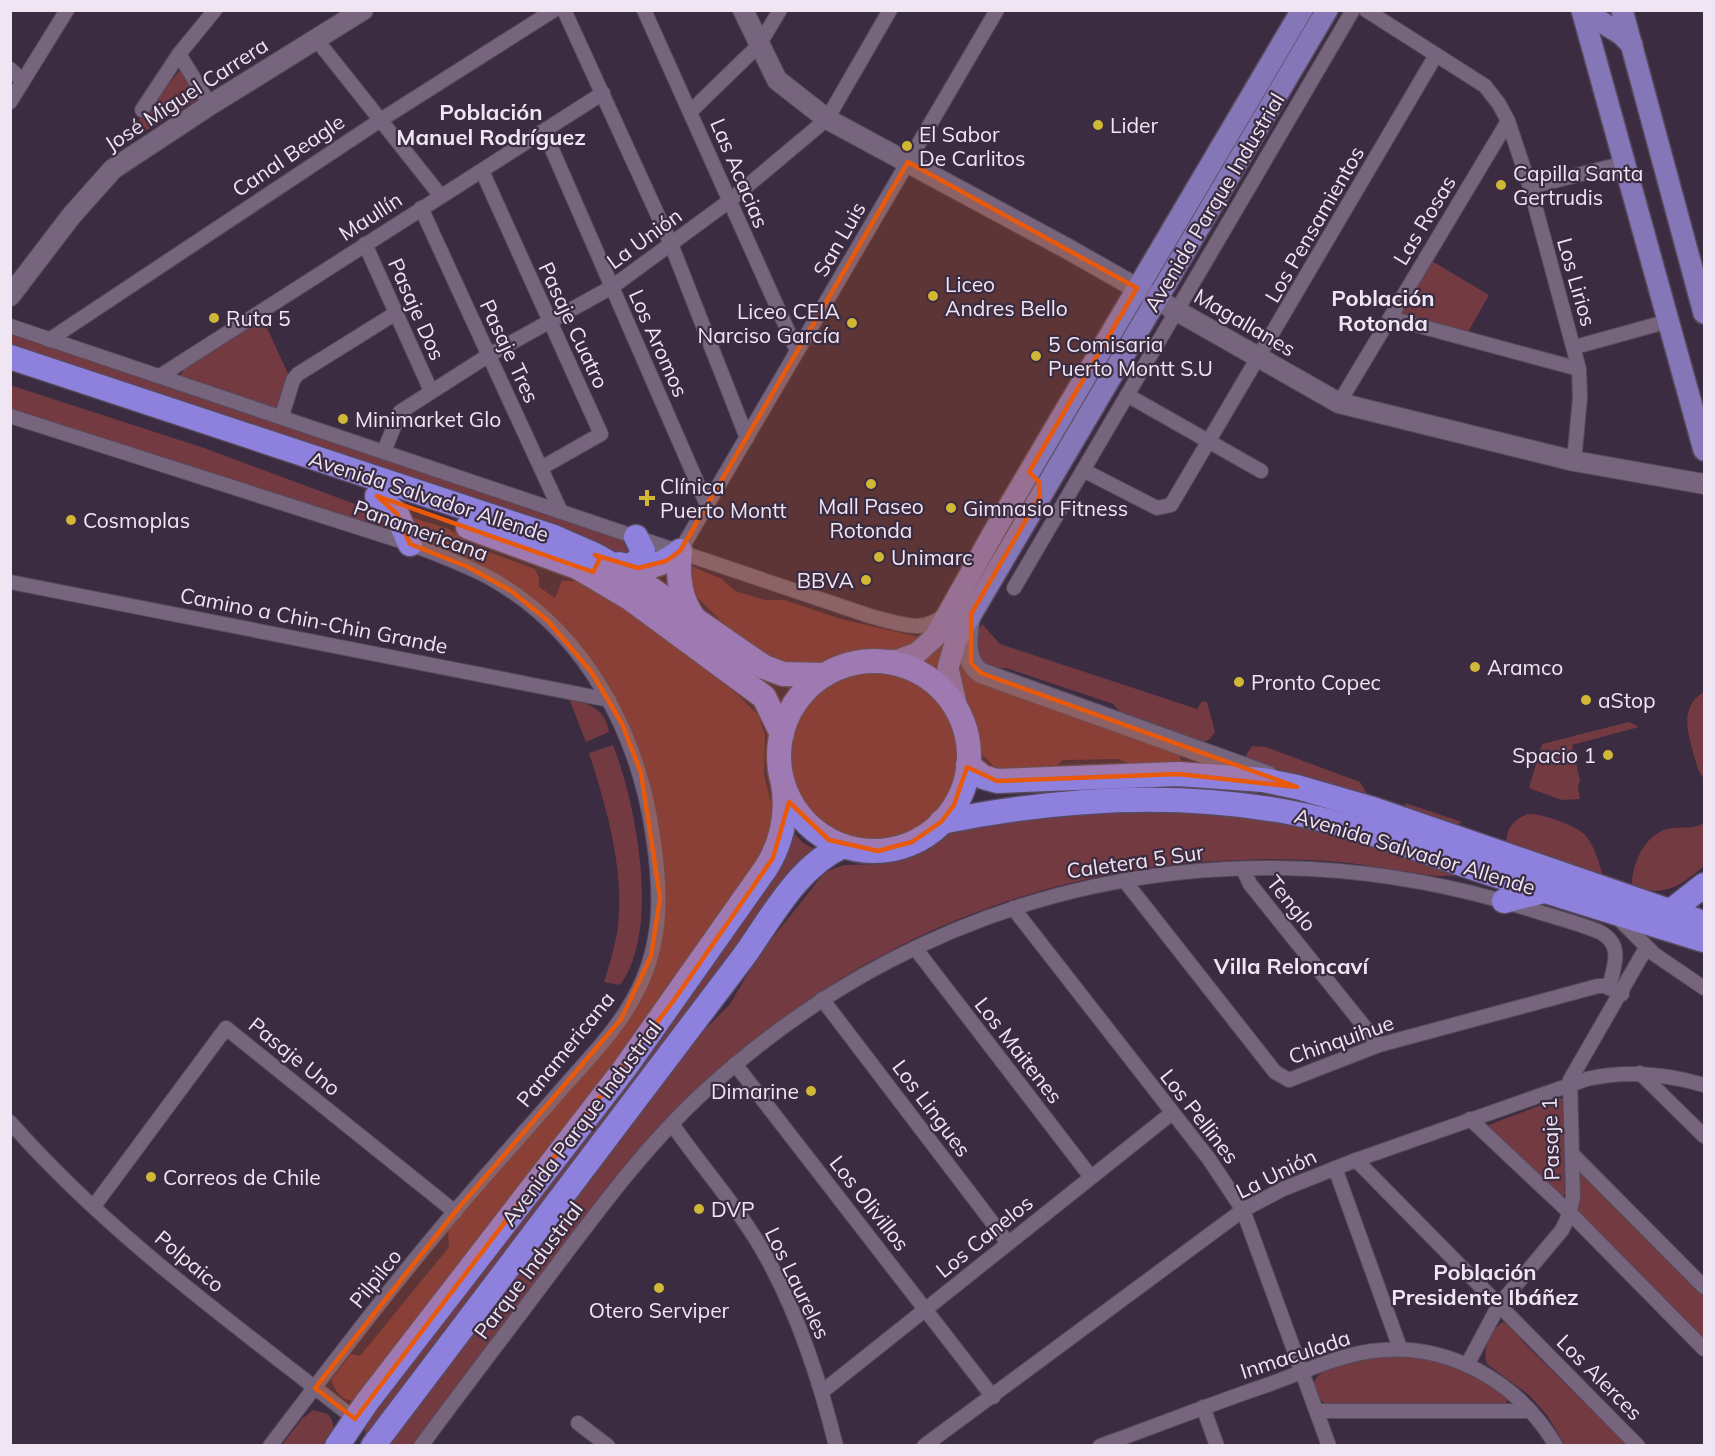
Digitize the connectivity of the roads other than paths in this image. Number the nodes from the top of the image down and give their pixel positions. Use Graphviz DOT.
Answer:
graph roads {
  1 [pos="67,10"];
  2 [pos="215,10"];
  3 [pos="363,10"];
  4 [pos="554,10"];
  5 [pos="564,10"];
  6 [pos="645,10"];
  7 [pos="743,10"];
  8 [pos="780,10"];
  9 [pos="890,10"];
  10 [pos="996,10"];
  11 [pos="1302,10"];
  12 [pos="1327,10"];
  13 [pos="1353,10"];
  14 [pos="1366,10"];
  15 [pos="1582,10"];
  16 [pos="1622,10"];
  17 [pos="316,39"];
  18 [pos="759,45"];
  19 [pos="1632,45"];
  20 [pos="179,54"];
  21 [pos="1436,55"];
  22 [pos="10,69"];
  23 [pos="23,81"];
  24 [pos="603,93"];
  25 [pos="10,102"];
  26 [pos="210,105"];
  27 [pos="142,110"];
  28 [pos="691,111"];
  29 [pos="827,119"];
  30 [pos="379,121"];
  31 [pos="1508,121"];
  32 [pos="544,131"];
  33 [pos="908,162"];
  34 [pos="1625,163"];
  35 [pos="482,171"];
  36 [pos="1530,187"];
  37 [pos="440,195"];
  38 [pos="728,202"];
  39 [pos="421,208"];
  40 [pos="365,244"];
  41 [pos="671,244"];
  42 [pos="612,287"];
  43 [pos="1137,288"];
  44 [pos="10,297"];
  45 [pos="1156,299"];
  46 [pos="1176,310"];
  47 [pos="396,313"];
  48 [pos="1704,313"];
  49 [pos="1390,318"];
  50 [pos="548,321"];
  51 [pos="1669,321"];
  52 [pos="10,326"];
  53 [pos="49,340"];
  54 [pos="1575,346"];
  55 [pos="797,351"];
  56 [pos="489,355"];
  57 [pos="10,357"];
  58 [pos="1260,358"];
  59 [pos="1579,369"];
  60 [pos="10,375"];
  61 [pos="160,376"];
  62 [pos="431,392"];
  63 [pos="1127,395"];
  64 [pos="1339,402"];
  65 [pos="10,416"];
  66 [pos="282,416"];
  67 [pos="747,438"];
  68 [pos="1209,442"];
  69 [pos="1704,450"];
  70 [pos="384,452"];
  71 [pos="1574,461"];
  72 [pos="541,468"];
  73 [pos="1040,468"];
  74 [pos="1083,470"];
  75 [pos="1261,471"];
  76 [pos="1704,484"];
  77 [pos="377,496"];
  78 [pos="707,505"];
  79 [pos="561,512"];
  80 [pos="636,537"];
  81 [pos="410,544"];
  82 [pos="680,551"];
  83 [pos="595,555"];
  84 [pos="628,566"];
  85 [pos="10,582"];
  86 [pos="1014,588"];
  87 [pos="962,610"];
  88 [pos="693,617"];
  89 [pos="878,661"];
  90 [pos="824,675"];
  91 [pos="609,700"];
  92 [pos="958,712"];
  93 [pos="782,734"];
  94 [pos="968,765"];
  95 [pos="783,783"];
  96 [pos="1297,786"];
  97 [pos="941,822"];
  98 [pos="843,846"];
  99 [pos="1244,869"];
  100 [pos="1124,880"];
  101 [pos="1704,885"];
  102 [pos="1544,891"];
  103 [pos="1504,901"];
  104 [pos="1012,908"];
  105 [pos="1671,911"];
  106 [pos="1613,913"];
  107 [pos="1704,923"];
  108 [pos="1704,940"];
  109 [pos="915,948"];
  110 [pos="1647,948"];
  111 [pos="1704,988"];
  112 [pos="1616,991"];
  113 [pos="822,999"];
  114 [pos="1379,1045"];
  115 [pos="735,1064"];
  116 [pos="1640,1073"];
  117 [pos="1569,1084"];
  118 [pos="1704,1085"];
  119 [pos="1172,1113"];
  120 [pos="1470,1119"];
  121 [pos="10,1122"];
  122 [pos="672,1124"];
  123 [pos="1704,1136"];
  124 [pos="518,1140"];
  125 [pos="1574,1156"];
  126 [pos="1356,1160"];
  127 [pos="1335,1168"];
  128 [pos="1091,1177"];
  129 [pos="94,1206"];
  130 [pos="1243,1210"];
  131 [pos="455,1212"];
  132 [pos="1570,1213"];
  133 [pos="1008,1243"];
  134 [pos="1704,1287"];
  135 [pos="1499,1305"];
  136 [pos="925,1309"];
  137 [pos="1400,1348"];
  138 [pos="1704,1349"];
  139 [pos="1467,1365"];
  140 [pos="1301,1373"];
  141 [pos="315,1388"];
  142 [pos="823,1391"];
  143 [pos="993,1397"];
  144 [pos="1203,1407"];
  145 [pos="1317,1410"];
  146 [pos="1530,1411"];
  147 [pos="355,1419"];
  148 [pos="578,1423"];
  149 [pos="1106,1444"];
  150 [pos="270,1446"];
  151 [pos="337,1446"];
  152 [pos="357,1446"];
  153 [pos="373,1446"];
  154 [pos="421,1446"];
  155 [pos="608,1446"];
  156 [pos="836,1446"];
  157 [pos="924,1446"];
  158 [pos="1217,1446"];
  159 [pos="1329,1446"];
  160 [pos="1556,1446"];
  161 [pos="1638,1446"];
  1 -- 23 [label="street"];
  2 -- 20 [label="street"];
  3 -- 17 [label="street, José Miguel Carrera"];
  4 -- 30 [label="street, Canal Beagle"];
  5 -- 24 [label="street"];
  6 -- 28 [label="street, Las Acacias"];
  7 -- 18 [label="street, Magallanes"];
  8 -- 18 [label="street"];
  9 -- 29 [label="street, La Unión"];
  10 -- 33 [label="street, San Luis"];
  11 -- 43 [label="main road, Avenida Parque Industrial"];
  12 -- 45 [label="main road, Avenida Parque Industrial"];
  13 -- 46 [label="street"];
  14 -- 21 [label="street, Los Lirios"];
  15 -- 19 [label="main road"];
  15 -- 34 [label="main road"];
  16 -- 19 [label="main road"];
  17 -- 26 [label="street, José Miguel Carrera"];
  17 -- 30 [label="street"];
  18 -- 28 [label="street"];
  18 -- 29 [label="street, Magallanes"];
  19 -- 48 [label="main road"];
  20 -- 26 [label="street"];
  20 -- 27 [label="street"];
  21 -- 31 [label="street, Los Lirios"];
  21 -- 58 [label="street, Los Pensamientos"];
  22 -- 23 [label="street"];
  23 -- 25 [label="street"];
  24 -- 32 [label="street, Maullín"];
  24 -- 41 [label="street"];
  26 -- 44 [label="street, José Miguel Carrera"];
  28 -- 38 [label="street, Las Acacias"];
  29 -- 33 [label="street, Magallanes"];
  29 -- 38 [label="street, La Unión"];
  30 -- 37 [label="street"];
  30 -- 53 [label="street, Canal Beagle"];
  31 -- 36 [label="street, Los Lirios"];
  31 -- 49 [label="street, Las Rosas"];
  32 -- 35 [label="street, Maullín"];
  32 -- 42 [label="street, Los Aromos"];
  33 -- 43 [label="street, Magallanes"];
  33 -- 55 [label="street, San Luis"];
  34 -- 36 [label="street"];
  34 -- 51 [label="main road"];
  35 -- 37 [label="street, Maullín"];
  35 -- 50 [label="street, Pasaje Cuatro"];
  36 -- 54 [label="street, Los Lirios"];
  37 -- 39 [label="street, Maullín"];
  38 -- 41 [label="street, La Unión"];
  38 -- 55 [label="street, Las Acacias"];
  39 -- 40 [label="street, Maullín"];
  39 -- 56 [label="street, Pasaje Tres"];
  40 -- 47 [label="street, Pasaje Dos"];
  40 -- 61 [label="street, Maullín"];
  41 -- 42 [label="street, La Unión"];
  41 -- 67 [label="street"];
  42 -- 50 [label="street, La Unión"];
  42 -- 78 [label="street, Los Aromos"];
  43 -- 45 [label="street, Magallanes"];
  43 -- 73 [label="main road, Avenida Parque Industrial"];
  45 -- 46 [label="street, Magallanes"];
  45 -- 73 [label="main road, Avenida Parque Industrial"];
  46 -- 58 [label="street, Magallanes"];
  46 -- 63 [label="street"];
  47 -- 62 [label="street, Pasaje Dos"];
  47 -- 66 [label="street"];
  49 -- 59 [label="street"];
  49 -- 64 [label="street, Las Rosas"];
  50 -- 56 [label="street, La Unión"];
  50 -- 72 [label="street, Pasaje Cuatro"];
  51 -- 54 [label="street"];
  51 -- 69 [label="main road"];
  52 -- 53 [label="street"];
  53 -- 61 [label="street"];
  54 -- 59 [label="street, Los Lirios"];
  55 -- 67 [label="street, San Luis"];
  56 -- 62 [label="street, La Unión"];
  56 -- 72 [label="street, Pasaje Tres"];
  57 -- 83 [label="highway, Avenida Salvador Allende"];
  58 -- 64 [label="street, Magallanes"];
  58 -- 68 [label="street, Los Pensamientos"];
  59 -- 71 [label="street, Los Lirios"];
  60 -- 77 [label="highway, Avenida Salvador Allende"];
  61 -- 66 [label="street"];
  62 -- 70 [label="street, La Unión"];
  63 -- 68 [label="street"];
  63 -- 74 [label="street"];
  64 -- 71 [label="street, Magallanes"];
  65 -- 81 [label="street, Panamericana"];
  66 -- 70 [label="street"];
  67 -- 78 [label="street, San Luis"];
  68 -- 74 [label="street, Los Pensamientos"];
  68 -- 75 [label="street"];
  70 -- 79 [label="street"];
  71 -- 76 [label="street, Magallanes"];
  72 -- 79 [label="street, Pasaje Tres"];
  73 -- 87 [label="main road, Avenida Parque Industrial"];
  73 -- 87 [label="main road, Avenida Parque Industrial"];
  74 -- 86 [label="street"];
  77 -- 81 [label="highway"];
  77 -- 93 [label="highway, Avenida Salvador Allende"];
  78 -- 82 [label="street, San Luis"];
  79 -- 80 [label="street"];
  80 -- 82 [label="street"];
  80 -- 84 [label="highway"];
  81 -- 91 [label="street, Panamericana"];
  82 -- 84 [label="highway"];
  82 -- 87 [label="street"];
  82 -- 88 [label="highway"];
  83 -- 84 [label="highway"];
  83 -- 88 [label="highway, Avenida Salvador Allende"];
  85 -- 91 [label="street, Camino a Chin-Chin Grande"];
  87 -- 89 [label="main road, Avenida Parque Industrial"];
  87 -- 92 [label="main road, Avenida Parque Industrial"];
  87 -- 96 [label="street, Avenida Salvador Allende"];
  88 -- 90 [label="highway, Avenida Salvador Allende"];
  89 -- 90 [label="highway"];
  89 -- 92 [label="highway"];
  90 -- 93 [label="highway"];
  91 -- 124 [label="street, Panamericana"];
  92 -- 94 [label="highway"];
  93 -- 95 [label="highway"];
  94 -- 96 [label="highway, Avenida Salvador Allende"];
  94 -- 97 [label="highway"];
  95 -- 98 [label="highway"];
  95 -- 147 [label="highway, Avenida Parque Industrial"];
  96 -- 105 [label="highway, Avenida Salvador Allende"];
  97 -- 98 [label="highway"];
  97 -- 102 [label="highway, Avenida Salvador Allende"];
  98 -- 153 [label="highway, Avenida Parque Industrial"];
  99 -- 100 [label="street, Caletera 5 Sur"];
  99 -- 103 [label="street, Caletera 5 Sur"];
  99 -- 114 [label="street, Tenglo"];
  100 -- 104 [label="street, Caletera 5 Sur"];
  100 -- 114 [label="street, Chinquihue"];
  101 -- 105 [label="highway"];
  102 -- 103 [label="highway"];
  102 -- 106 [label="highway, Avenida Salvador Allende"];
  103 -- 112 [label="street, Caletera 5 Sur"];
  104 -- 109 [label="street, Caletera 5 Sur"];
  104 -- 119 [label="street, Los Pellines"];
  105 -- 107 [label="highway, Avenida Salvador Allende"];
  106 -- 108 [label="highway, Avenida Salvador Allende"];
  106 -- 110 [label="street"];
  109 -- 113 [label="street, Caletera 5 Sur"];
  109 -- 128 [label="street, Los Maitenes"];
  110 -- 111 [label="street"];
  110 -- 112 [label="street, Pasaje 1"];
  112 -- 114 [label="street, Chinquihue"];
  112 -- 117 [label="street, Pasaje 1"];
  113 -- 115 [label="street, Caletera 5 Sur"];
  113 -- 133 [label="street, Los Lingues"];
  115 -- 122 [label="street, Caletera 5 Sur"];
  115 -- 136 [label="street, Los Olivillos"];
  116 -- 117 [label="street, La Unión"];
  116 -- 118 [label="street, La Unión"];
  116 -- 123 [label="street"];
  117 -- 120 [label="street, La Unión"];
  117 -- 125 [label="street, Pasaje 1"];
  119 -- 128 [label="street, Los Canelos"];
  119 -- 130 [label="street, Los Pellines"];
  120 -- 126 [label="street, La Unión"];
  120 -- 132 [label="street"];
  121 -- 129 [label="street, Polpaico"];
  122 -- 142 [label="street, Los Laureles"];
  122 -- 154 [label="street, Parque Industrial"];
  124 -- 131 [label="street, Pilpilco"];
  125 -- 132 [label="street, Pasaje 1"];
  125 -- 134 [label="street"];
  126 -- 127 [label="street, La Unión"];
  126 -- 135 [label="street, Los Alerces"];
  127 -- 130 [label="street, La Unión"];
  127 -- 137 [label="street"];
  128 -- 133 [label="street, Los Canelos"];
  129 -- 131 [label="street, Pasaje Uno"];
  129 -- 141 [label="street, Polpaico"];
  130 -- 140 [label="street, Los Pellines"];
  130 -- 143 [label="street, La Unión"];
  131 -- 141 [label="street, Pilpilco"];
  132 -- 135 [label="street, Pasaje 1"];
  132 -- 138 [label="street"];
  133 -- 136 [label="street, Los Canelos"];
  135 -- 139 [label="street, Pasaje 1"];
  135 -- 161 [label="street, Los Alerces"];
  136 -- 142 [label="street, Los Canelos"];
  136 -- 143 [label="street, Los Olivillos"];
  137 -- 139 [label="street, Inmaculada"];
  137 -- 140 [label="street, Inmaculada"];
  139 -- 146 [label="street, Inmaculada"];
  140 -- 144 [label="street, Inmaculada"];
  140 -- 145 [label="street, Los Pellines"];
  141 -- 147 [label="street, Polpaico"];
  141 -- 150 [label="street, Pilpilco"];
  142 -- 156 [label="street, Los Laureles"];
  143 -- 157 [label="street, La Unión"];
  144 -- 149 [label="street, Inmaculada"];
  144 -- 158 [label="street"];
  145 -- 146 [label="street"];
  145 -- 159 [label="street, Los Pellines"];
  146 -- 160 [label="street, Inmaculada"];
  147 -- 151 [label="highway, Avenida Parque Industrial"];
  147 -- 152 [label="highway"];
  148 -- 155 [label="street"];
}
